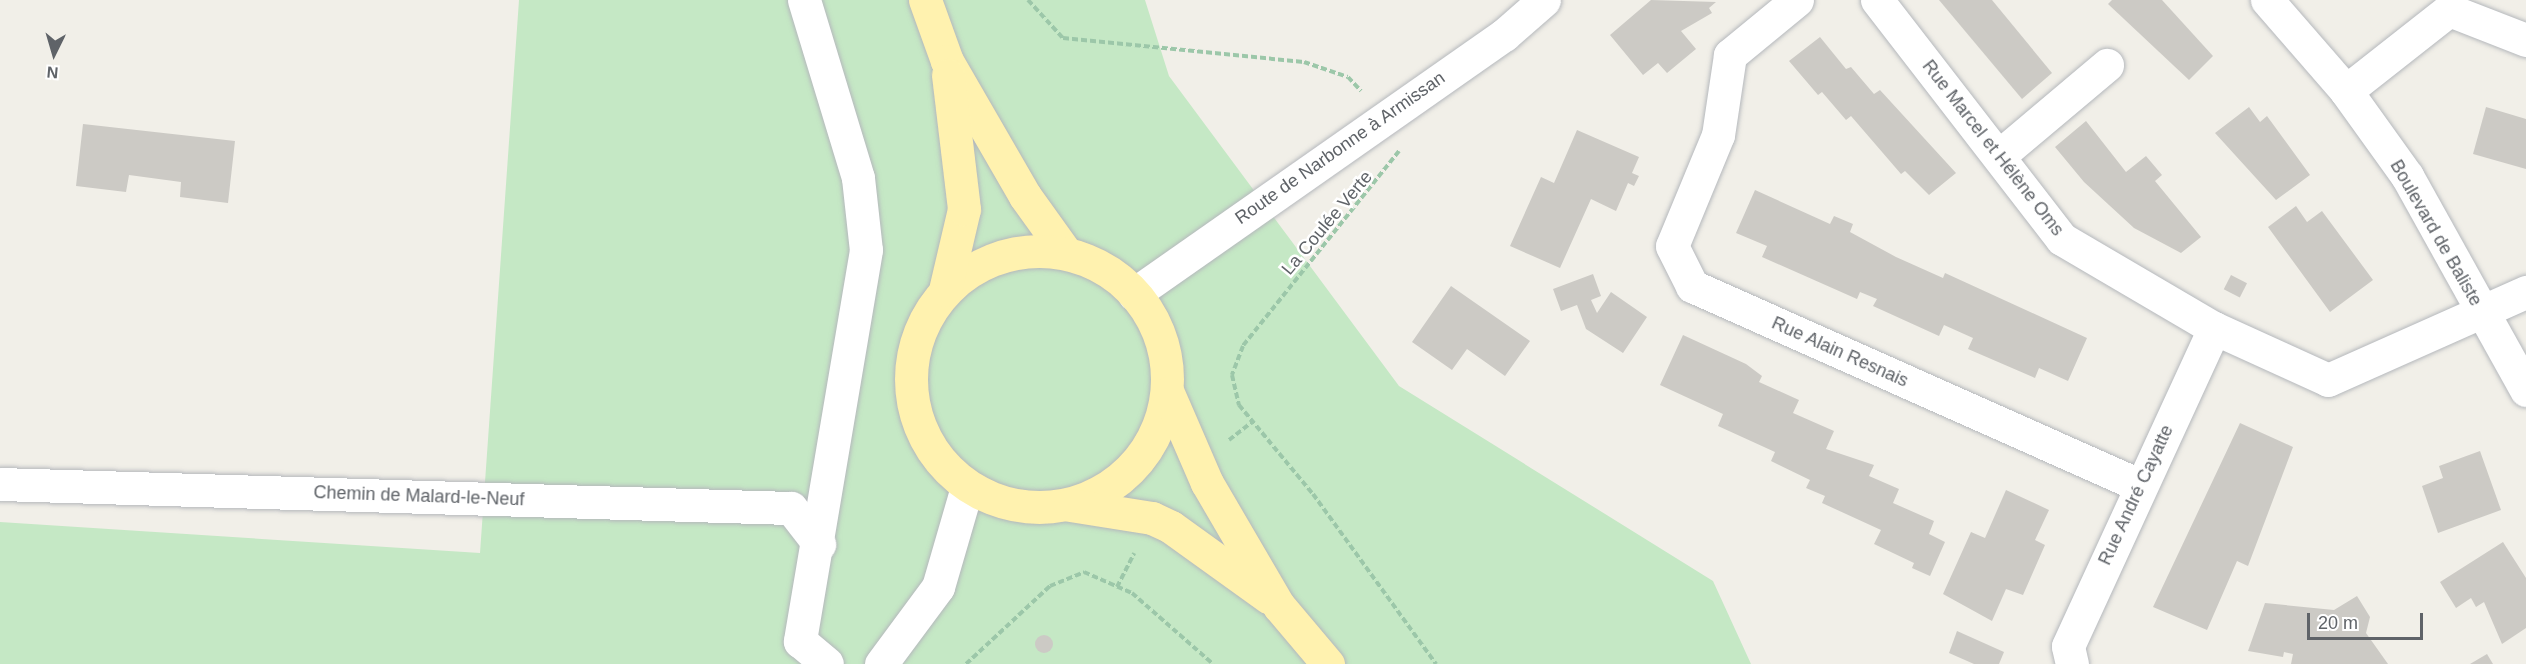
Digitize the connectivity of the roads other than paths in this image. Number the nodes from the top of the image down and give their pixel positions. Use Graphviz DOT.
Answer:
graph roads {
  1 [pos="804,0"];
  2 [pos="925,0"];
  3 [pos="1544,0"];
  4 [pos="1797,0"];
  5 [pos="2267,0"];
  6 [pos="1880,1"];
  7 [pos="2449,5"];
  8 [pos="2526,40"];
  9 [pos="947,61"];
  10 [pos="2107,65"];
  11 [pos="2346,91"];
  12 [pos="2000,155"];
  13 [pos="1066,253"];
  14 [pos="945,290"];
  15 [pos="2526,292"];
  16 [pos="1134,294"];
  17 [pos="2481,310"];
  18 [pos="2214,328"];
  19 [pos="2526,390"];
  20 [pos="1168,393"];
  21 [pos="0,484"];
  22 [pos="2139,485"];
  23 [pos="966,487"];
  24 [pos="1070,505"];
  25 [pos="819,544"];
  26 [pos="1279,606"];
  27 [pos="827,664"];
  28 [pos="881,664"];
  29 [pos="1328,664"];
  30 [pos="2072,664"];
  1 -- 25 [label="street"];
  2 -- 9 [label="main road"];
  3 -- 16 [label="street, Route de Narbonne à Armissan"];
  4 -- 22 [label="street, Rue Alain Resnais"];
  5 -- 11 [label="street, Boulevard de Baliste"];
  6 -- 12 [label="street, Rue Marcel et Hélène Oms"];
  7 -- 8 [label="street"];
  7 -- 11 [label="street"];
  9 -- 13 [label="main road"];
  9 -- 14 [label="main road"];
  10 -- 12 [label="street"];
  11 -- 17 [label="street, Boulevard de Baliste"];
  12 -- 18 [label="street, Rue Marcel et Hélène Oms"];
  13 -- 14 [label="main road"];
  13 -- 16 [label="main road"];
  14 -- 23 [label="main road"];
  15 -- 17 [label="street, Rue Marcel et Hélène Oms"];
  16 -- 20 [label="main road"];
  17 -- 18 [label="street, Rue Marcel et Hélène Oms"];
  17 -- 19 [label="street, Boulevard de Baliste"];
  18 -- 22 [label="street, Rue André Cayatte"];
  20 -- 24 [label="main road"];
  20 -- 26 [label="main road"];
  21 -- 25 [label="street, Chemin de Malard-le-Neuf"];
  22 -- 30 [label="street, Rue André Cayatte"];
  23 -- 24 [label="main road"];
  23 -- 28 [label="street"];
  24 -- 26 [label="main road"];
  25 -- 27 [label="street"];
  26 -- 29 [label="main road"];
}
